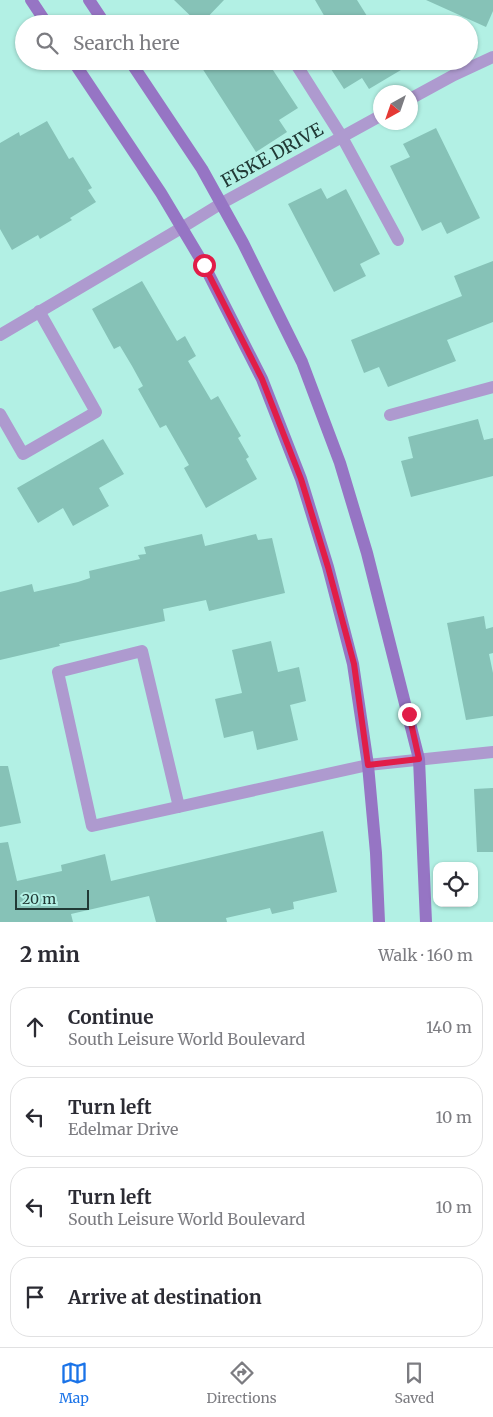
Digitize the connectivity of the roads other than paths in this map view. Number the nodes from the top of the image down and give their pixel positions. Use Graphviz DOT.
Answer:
graph roads {
  1 [pos="32,0"];
  2 [pos="89,0"];
  3 [pos="42,15"];
  4 [pos="99,15"];
  5 [pos="493,57"];
  6 [pos="478,64"];
  7 [pos="79,70"];
  8 [pos="136,70"];
  9 [pos="300,70"];
  10 [pos="465,70"];
  11 [pos="418,95"];
  12 [pos="373,120"];
  13 [pos="342,137"];
  14 [pos="222,203"];
  15 [pos="182,227"];
  16 [pos="398,240"];
  17 [pos="39,311"];
  18 [pos="0,335"];
  19 [pos="493,387"];
  20 [pos="0,414"];
  21 [pos="390,415"];
  22 [pos="493,752"];
  23 [pos="419,759"];
  24 [pos="368,765"];
  25 [pos="179,807"];
  26 [pos="379,922"];
  27 [pos="426,922"];
  1 -- 3 [label="street"];
  2 -- 4 [label="street"];
  5 -- 6 [label="street"];
  7 -- 15 [label="street"];
  8 -- 14 [label="street"];
  9 -- 13 [label="street"];
  10 -- 11 [label="street"];
  12 -- 13 [label="street, FISKE DRIVE"];
  13 -- 14 [label="street, FISKE DRIVE"];
  13 -- 16 [label="street"];
  14 -- 15 [label="street, FISKE DRIVE"];
  14 -- 23 [label="street"];
  15 -- 17 [label="street, FISKE DRIVE"];
  15 -- 24 [label="street"];
  17 -- 18 [label="street, FISKE DRIVE"];
  17 -- 20 [label="street"];
  19 -- 21 [label="street"];
  22 -- 23 [label="street"];
  23 -- 24 [label="street"];
  23 -- 27 [label="street"];
  24 -- 25 [label="street"];
  24 -- 26 [label="street"];
  25 -- 25 [label="street"];
}
